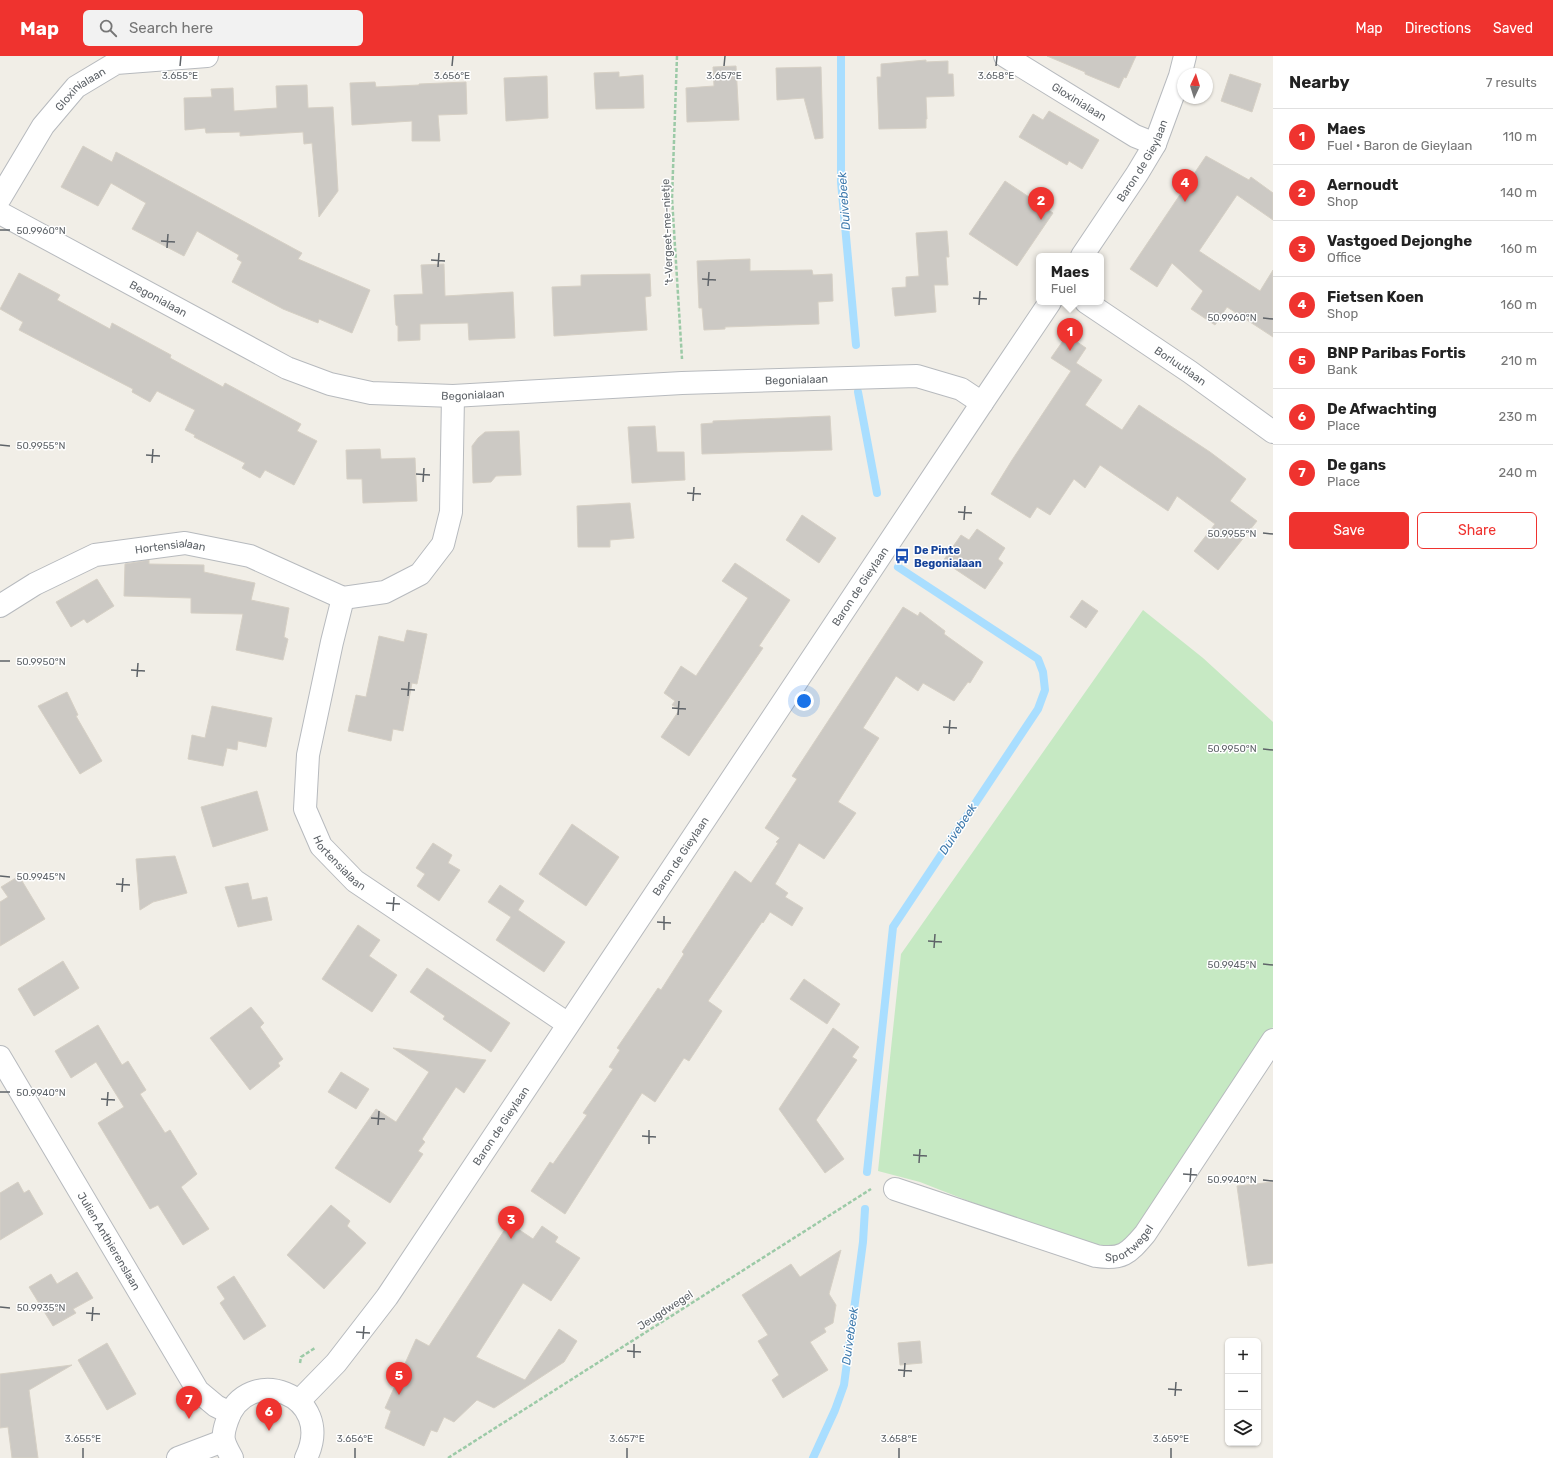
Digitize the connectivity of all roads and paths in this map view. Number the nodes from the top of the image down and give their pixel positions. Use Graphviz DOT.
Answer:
graph roads {
  1 [pos="207,56"];
  2 [pos="676,56"];
  3 [pos="1005,56"];
  4 [pos="1185,56"];
  5 [pos="1155,144"];
  6 [pos="0,198"];
  7 [pos="0,213"];
  8 [pos="1084,253"];
  9 [pos="1048,305"];
  10 [pos="1090,305"];
  11 [pos="682,383"];
  12 [pos="453,396"];
  13 [pos="982,403"];
  14 [pos="1273,432"];
  15 [pos="343,598"];
  16 [pos="0,606"];
  17 [pos="568,1024"];
  18 [pos="1273,1040"];
  19 [pos="0,1057"];
  20 [pos="895,1189"];
  21 [pos="299,1401"];
  22 [pos="230,1413"];
  23 [pos="227,1449"];
  24 [pos="178,1458"];
  25 [pos="306,1458"];
  26 [pos="448,1458"];
  1 -- 6 [label="street, Gloxinialaan"];
  2 -- 11 [label="path, 't-Vergeet-me-nietje"];
  3 -- 5 [label="street, Gloxinialaan"];
  4 -- 5 [label="street, Baron de Gieylaan"];
  5 -- 8 [label="street, Baron de Gieylaan"];
  7 -- 12 [label="street, Begonialaan"];
  9 -- 13 [label="street, Baron de Gieylaan"];
  10 -- 14 [label="street, Borluutlaan"];
  11 -- 12 [label="street, Begonialaan"];
  11 -- 13 [label="street, Begonialaan"];
  12 -- 15 [label="street"];
  13 -- 17 [label="street, Baron de Gieylaan"];
  15 -- 16 [label="street, Hortensialaan"];
  15 -- 17 [label="street, Hortensialaan"];
  17 -- 21 [label="street, Baron de Gieylaan"];
  18 -- 20 [label="street, Sportwegel"];
  19 -- 22 [label="street, Julien Anthierenslaan"];
  20 -- 26 [label="path, Jeugdwegel"];
  21 -- 22 [label="street"];
  21 -- 25 [label="street"];
  22 -- 23 [label="street"];
  23 -- 24 [label="street"];
}
